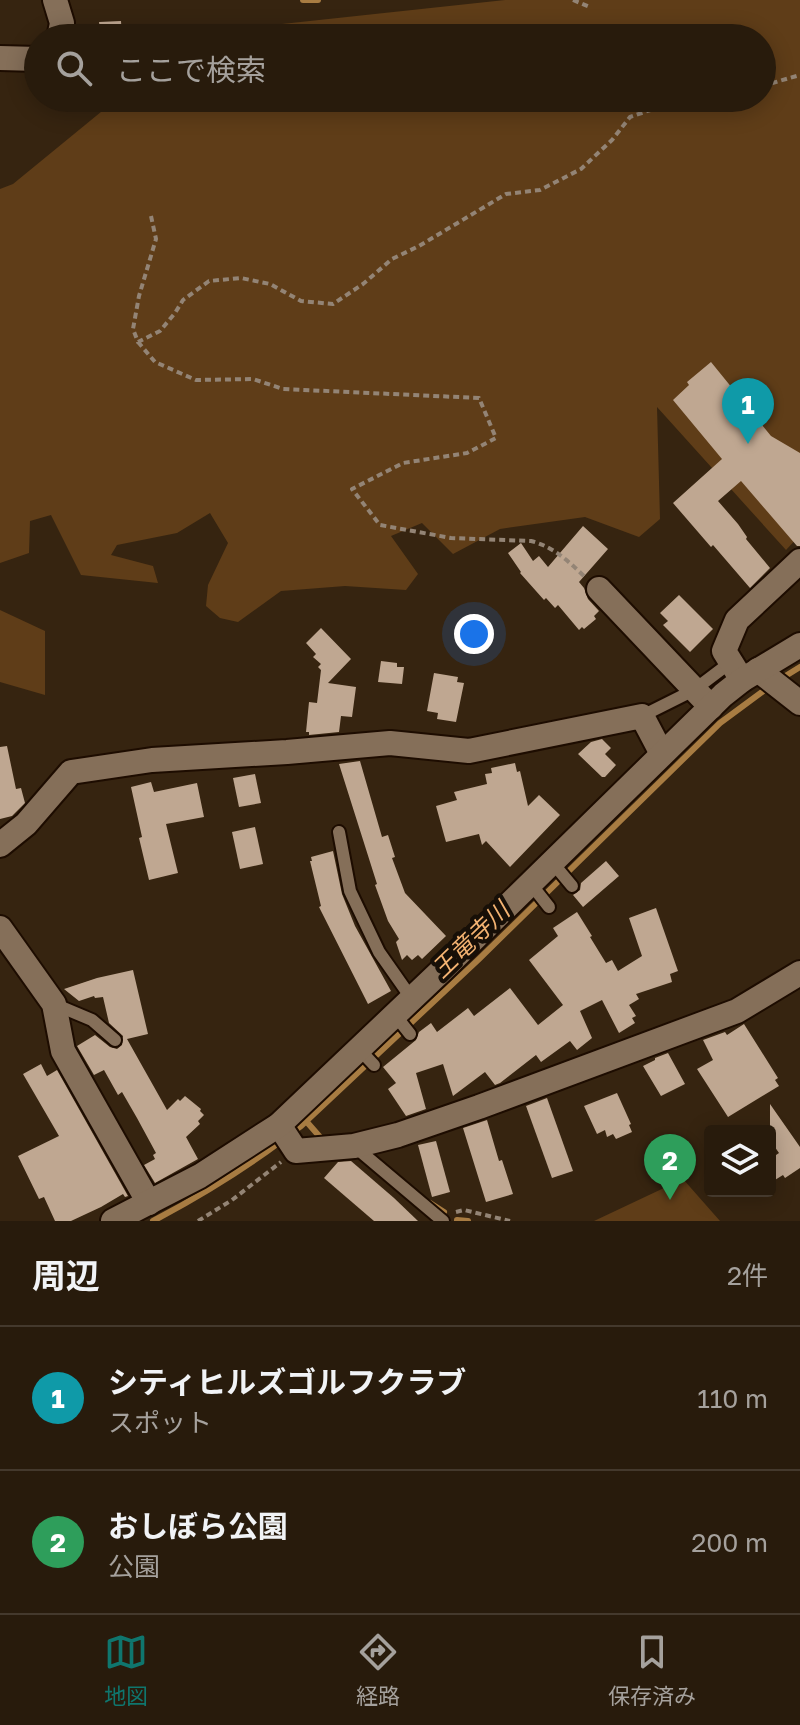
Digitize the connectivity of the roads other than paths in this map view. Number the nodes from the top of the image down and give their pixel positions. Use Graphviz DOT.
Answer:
graph roads {
  1 [pos="55,0"];
  2 [pos="62,24"];
  3 [pos="0,58"];
  4 [pos="24,59"];
  5 [pos="800,561"];
  6 [pos="599,589"];
  7 [pos="800,645"];
  8 [pos="770,682"];
  9 [pos="702,699"];
  10 [pos="642,716"];
  11 [pos="662,754"];
  12 [pos="339,832"];
  13 [pos="0,845"];
  14 [pos="0,928"];
  15 [pos="800,973"];
  16 [pos="54,1004"];
  17 [pos="404,1018"];
  18 [pos="115,1040"];
  19 [pos="288,1138"];
  20 [pos="354,1146"];
  21 [pos="149,1203"];
  22 [pos="448,1217"];
  23 [pos="113,1221"];
  1 -- 2 [label="street"];
  3 -- 4 [label="street"];
  5 -- 8 [label="street"];
  6 -- 9 [label="street"];
  7 -- 8 [label="street"];
  8 -- 9 [label="street"];
  9 -- 10 [label="lane"];
  9 -- 11 [label="street"];
  10 -- 11 [label="street"];
  10 -- 13 [label="street"];
  11 -- 17 [label="street"];
  12 -- 17 [label="lane"];
  14 -- 16 [label="street"];
  15 -- 20 [label="street"];
  16 -- 18 [label="lane"];
  16 -- 21 [label="street"];
  17 -- 19 [label="street"];
  19 -- 20 [label="street"];
  19 -- 21 [label="street"];
  20 -- 22 [label="lane"];
  21 -- 23 [label="street"];
}
